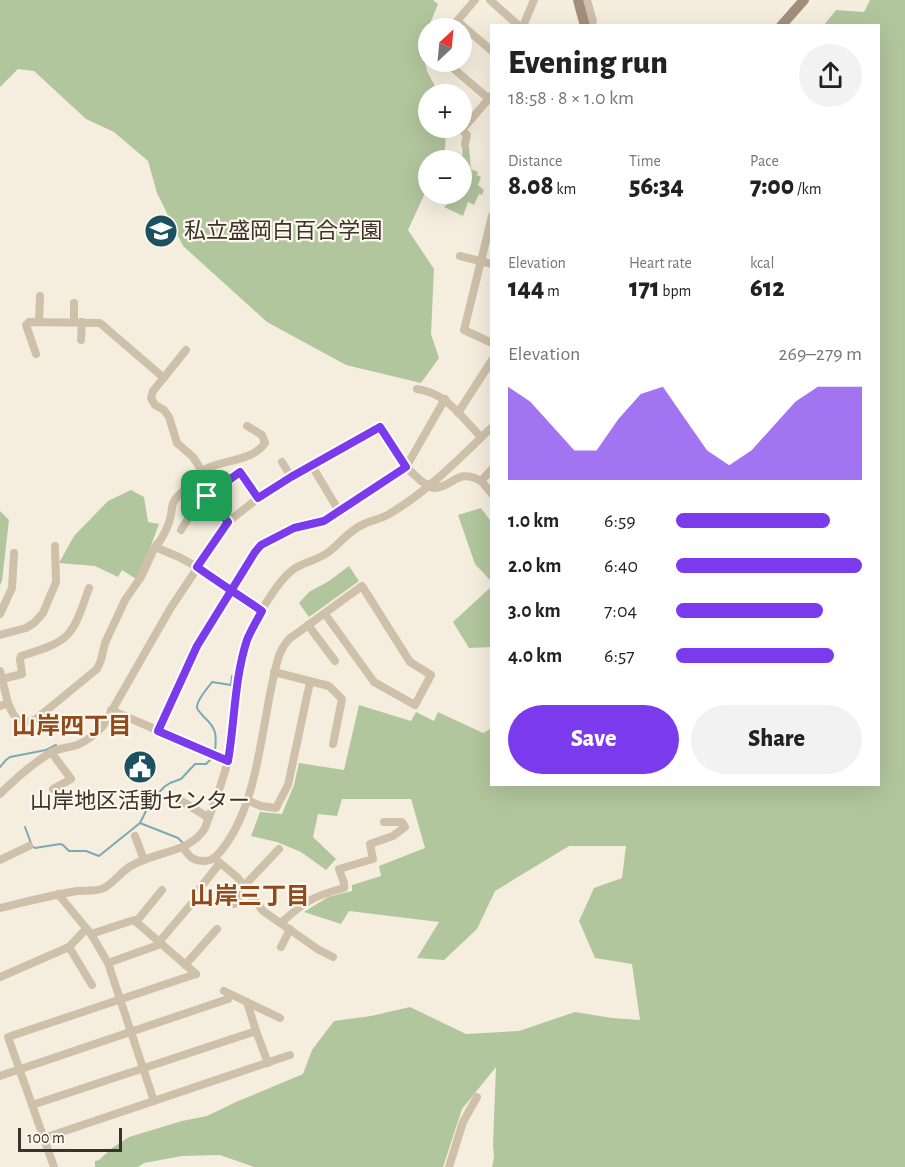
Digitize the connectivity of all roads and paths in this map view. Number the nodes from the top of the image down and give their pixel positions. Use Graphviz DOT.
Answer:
graph roads {
  1 [pos="475,0"];
  2 [pos="490,0"];
  3 [pos="534,0"];
  4 [pos="578,0"];
  5 [pos="586,0"];
  6 [pos="804,0"];
  7 [pos="460,18"];
  8 [pos="519,24"];
  9 [pos="522,24"];
  10 [pos="584,24"];
  11 [pos="592,24"];
  12 [pos="783,24"];
  13 [pos="472,34"];
  14 [pos="490,49"];
  15 [pos="459,72"];
  16 [pos="490,97"];
  17 [pos="465,144"];
  18 [pos="490,224"];
  19 [pos="460,256"];
  20 [pos="480,261"];
  21 [pos="490,264"];
  22 [pos="40,296"];
  23 [pos="74,303"];
  24 [pos="39,322"];
  25 [pos="78,322"];
  26 [pos="81,340"];
  27 [pos="490,342"];
  28 [pos="186,350"];
  29 [pos="36,354"];
  30 [pos="490,363"];
  31 [pos="164,378"];
  32 [pos="417,389"];
  33 [pos="444,399"];
  34 [pos="458,413"];
  35 [pos="247,426"];
  36 [pos="490,429"];
  37 [pos="481,437"];
  38 [pos="282,462"];
  39 [pos="312,466"];
  40 [pos="406,467"];
  41 [pos="202,471"];
  42 [pos="490,472"];
  43 [pos="291,477"];
  44 [pos="195,480"];
  45 [pos="481,481"];
  46 [pos="430,486"];
  47 [pos="490,492"];
  48 [pos="207,496"];
  49 [pos="258,498"];
  50 [pos="339,511"];
  51 [pos="228,522"];
  52 [pos="162,526"];
  53 [pos="180,530"];
  54 [pos="56,546"];
  55 [pos="155,547"];
  56 [pos="14,553"];
  57 [pos="197,567"];
  58 [pos="89,588"];
  59 [pos="231,590"];
  60 [pos="262,611"];
  61 [pos="0,614"];
  62 [pos="325,614"];
  63 [pos="308,625"];
  64 [pos="0,635"];
  65 [pos="334,661"];
  66 [pos="274,672"];
  67 [pos="1,675"];
  68 [pos="310,681"];
  69 [pos="4,705"];
  70 [pos="111,710"];
  71 [pos="158,731"];
  72 [pos="333,744"];
  73 [pos="51,752"];
  74 [pos="228,761"];
  75 [pos="53,789"];
  76 [pos="0,794"];
  77 [pos="180,800"];
  78 [pos="246,800"];
  79 [pos="208,818"];
  80 [pos="384,822"];
  81 [pos="135,836"];
  82 [pos="29,846"];
  83 [pos="183,847"];
  84 [pos="279,849"];
  85 [pos="0,860"];
  86 [pos="144,860"];
  87 [pos="217,861"];
  88 [pos="200,888"];
  89 [pos="245,888"];
  90 [pos="162,890"];
  91 [pos="58,894"];
  92 [pos="193,902"];
  93 [pos="234,904"];
  94 [pos="0,908"];
  95 [pos="136,922"];
  96 [pos="281,923"];
  97 [pos="217,929"];
  98 [pos="290,929"];
  99 [pos="89,932"];
  100 [pos="160,943"];
  101 [pos="69,947"];
  102 [pos="281,947"];
  103 [pos="333,957"];
  104 [pos="108,963"];
  105 [pos="185,965"];
  106 [pos="0,977"];
  107 [pos="92,985"];
  108 [pos="224,991"];
  109 [pos="120,999"];
  110 [pos="228,999"];
  111 [pos="247,1002"];
  112 [pos="280,1017"];
  113 [pos="256,1030"];
  114 [pos="131,1032"];
  115 [pos="290,1055"];
  116 [pos="268,1063"];
  117 [pos="144,1068"];
  118 [pos="19,1070"];
  119 [pos="0,1076"];
  120 [pos="477,1097"];
  121 [pos="154,1101"];
  122 [pos="32,1105"];
  123 [pos="44,1138"];
  124 [pos="54,1167"];
  125 [pos="449,1167"];
  1 -- 7 [label="street"];
  2 -- 8 [label="street"];
  3 -- 9 [label="street"];
  4 -- 10 [label="street"];
  5 -- 11 [label="street"];
  6 -- 12 [label="street"];
  13 -- 14 [label="street"];
  15 -- 16 [label="street"];
  16 -- 17 [label="street"];
  18 -- 20 [label="street"];
  19 -- 20 [label="street"];
  20 -- 21 [label="street"];
  20 -- 27 [label="street"];
  22 -- 24 [label="street"];
  23 -- 25 [label="street"];
  24 -- 25 [label="street"];
  24 -- 29 [label="street"];
  25 -- 26 [label="street"];
  25 -- 31 [label="street"];
  28 -- 31 [label="street"];
  30 -- 34 [label="street"];
  31 -- 41 [label="street"];
  32 -- 33 [label="street"];
  33 -- 34 [label="street"];
  33 -- 40 [label="street"];
  34 -- 37 [label="street"];
  35 -- 41 [label="street"];
  36 -- 37 [label="street"];
  37 -- 46 [label="street"];
  38 -- 43 [label="street"];
  39 -- 40 [label="street"];
  39 -- 43 [label="street"];
  39 -- 50 [label="street"];
  40 -- 46 [label="street"];
  40 -- 50 [label="street"];
  41 -- 44 [label="street"];
  42 -- 45 [label="street"];
  43 -- 49 [label="street"];
  44 -- 48 [label="street"];
  44 -- 55 [label="street"];
  45 -- 46 [label="street"];
  45 -- 47 [label="street"];
  46 -- 60 [label="street"];
  48 -- 49 [label="street"];
  48 -- 51 [label="street"];
  48 -- 53 [label="street"];
  49 -- 51 [label="street"];
  50 -- 59 [label="street"];
  51 -- 57 [label="street"];
  52 -- 55 [label="street"];
  54 -- 64 [label="street"];
  55 -- 57 [label="street"];
  55 -- 69 [label="street"];
  56 -- 61 [label="street"];
  57 -- 59 [label="street"];
  57 -- 70 [label="street"];
  58 -- 67 [label="street"];
  59 -- 60 [label="street"];
  59 -- 71 [label="street"];
  60 -- 74 [label="street"];
  62 -- 62 [label="street"];
  62 -- 63 [label="street"];
  63 -- 65 [label="street"];
  63 -- 66 [label="street"];
  66 -- 68 [label="street"];
  66 -- 78 [label="street"];
  67 -- 69 [label="street"];
  68 -- 72 [label="street"];
  68 -- 78 [label="street"];
  70 -- 71 [label="street"];
  70 -- 73 [label="street"];
  71 -- 74 [label="street"];
  73 -- 75 [label="street"];
  73 -- 76 [label="street"];
  74 -- 79 [label="street"];
  77 -- 79 [label="street"];
  78 -- 87 [label="street"];
  79 -- 83 [label="street"];
  80 -- 96 [label="street"];
  81 -- 86 [label="street"];
  82 -- 85 [label="street"];
  83 -- 86 [label="street"];
  83 -- 87 [label="street"];
  84 -- 89 [label="street"];
  86 -- 91 [label="street"];
  87 -- 88 [label="street"];
  87 -- 89 [label="street"];
  89 -- 93 [label="street"];
  89 -- 96 [label="street"];
  90 -- 95 [label="street"];
  91 -- 94 [label="street"];
  91 -- 99 [label="street"];
  92 -- 100 [label="street"];
  95 -- 99 [label="street"];
  95 -- 100 [label="street"];
  96 -- 98 [label="street"];
  97 -- 105 [label="street"];
  98 -- 102 [label="street"];
  98 -- 103 [label="street"];
  99 -- 101 [label="street"];
  99 -- 104 [label="street"];
  100 -- 104 [label="street"];
  100 -- 105 [label="street"];
  101 -- 106 [label="street"];
  101 -- 107 [label="street"];
  104 -- 109 [label="street"];
  105 -- 109 [label="street"];
  108 -- 111 [label="street"];
  109 -- 114 [label="street"];
  109 -- 118 [label="street"];
  110 -- 114 [label="street"];
  111 -- 112 [label="street"];
  111 -- 113 [label="street"];
  113 -- 116 [label="street"];
  113 -- 117 [label="street"];
  114 -- 117 [label="street"];
  114 -- 118 [label="street"];
  115 -- 116 [label="street"];
  116 -- 121 [label="street"];
  117 -- 121 [label="street"];
  117 -- 122 [label="street"];
  118 -- 119 [label="street"];
  118 -- 122 [label="street"];
  120 -- 125 [label="street"];
  121 -- 123 [label="street"];
  122 -- 123 [label="street"];
  123 -- 124 [label="street"];
}
